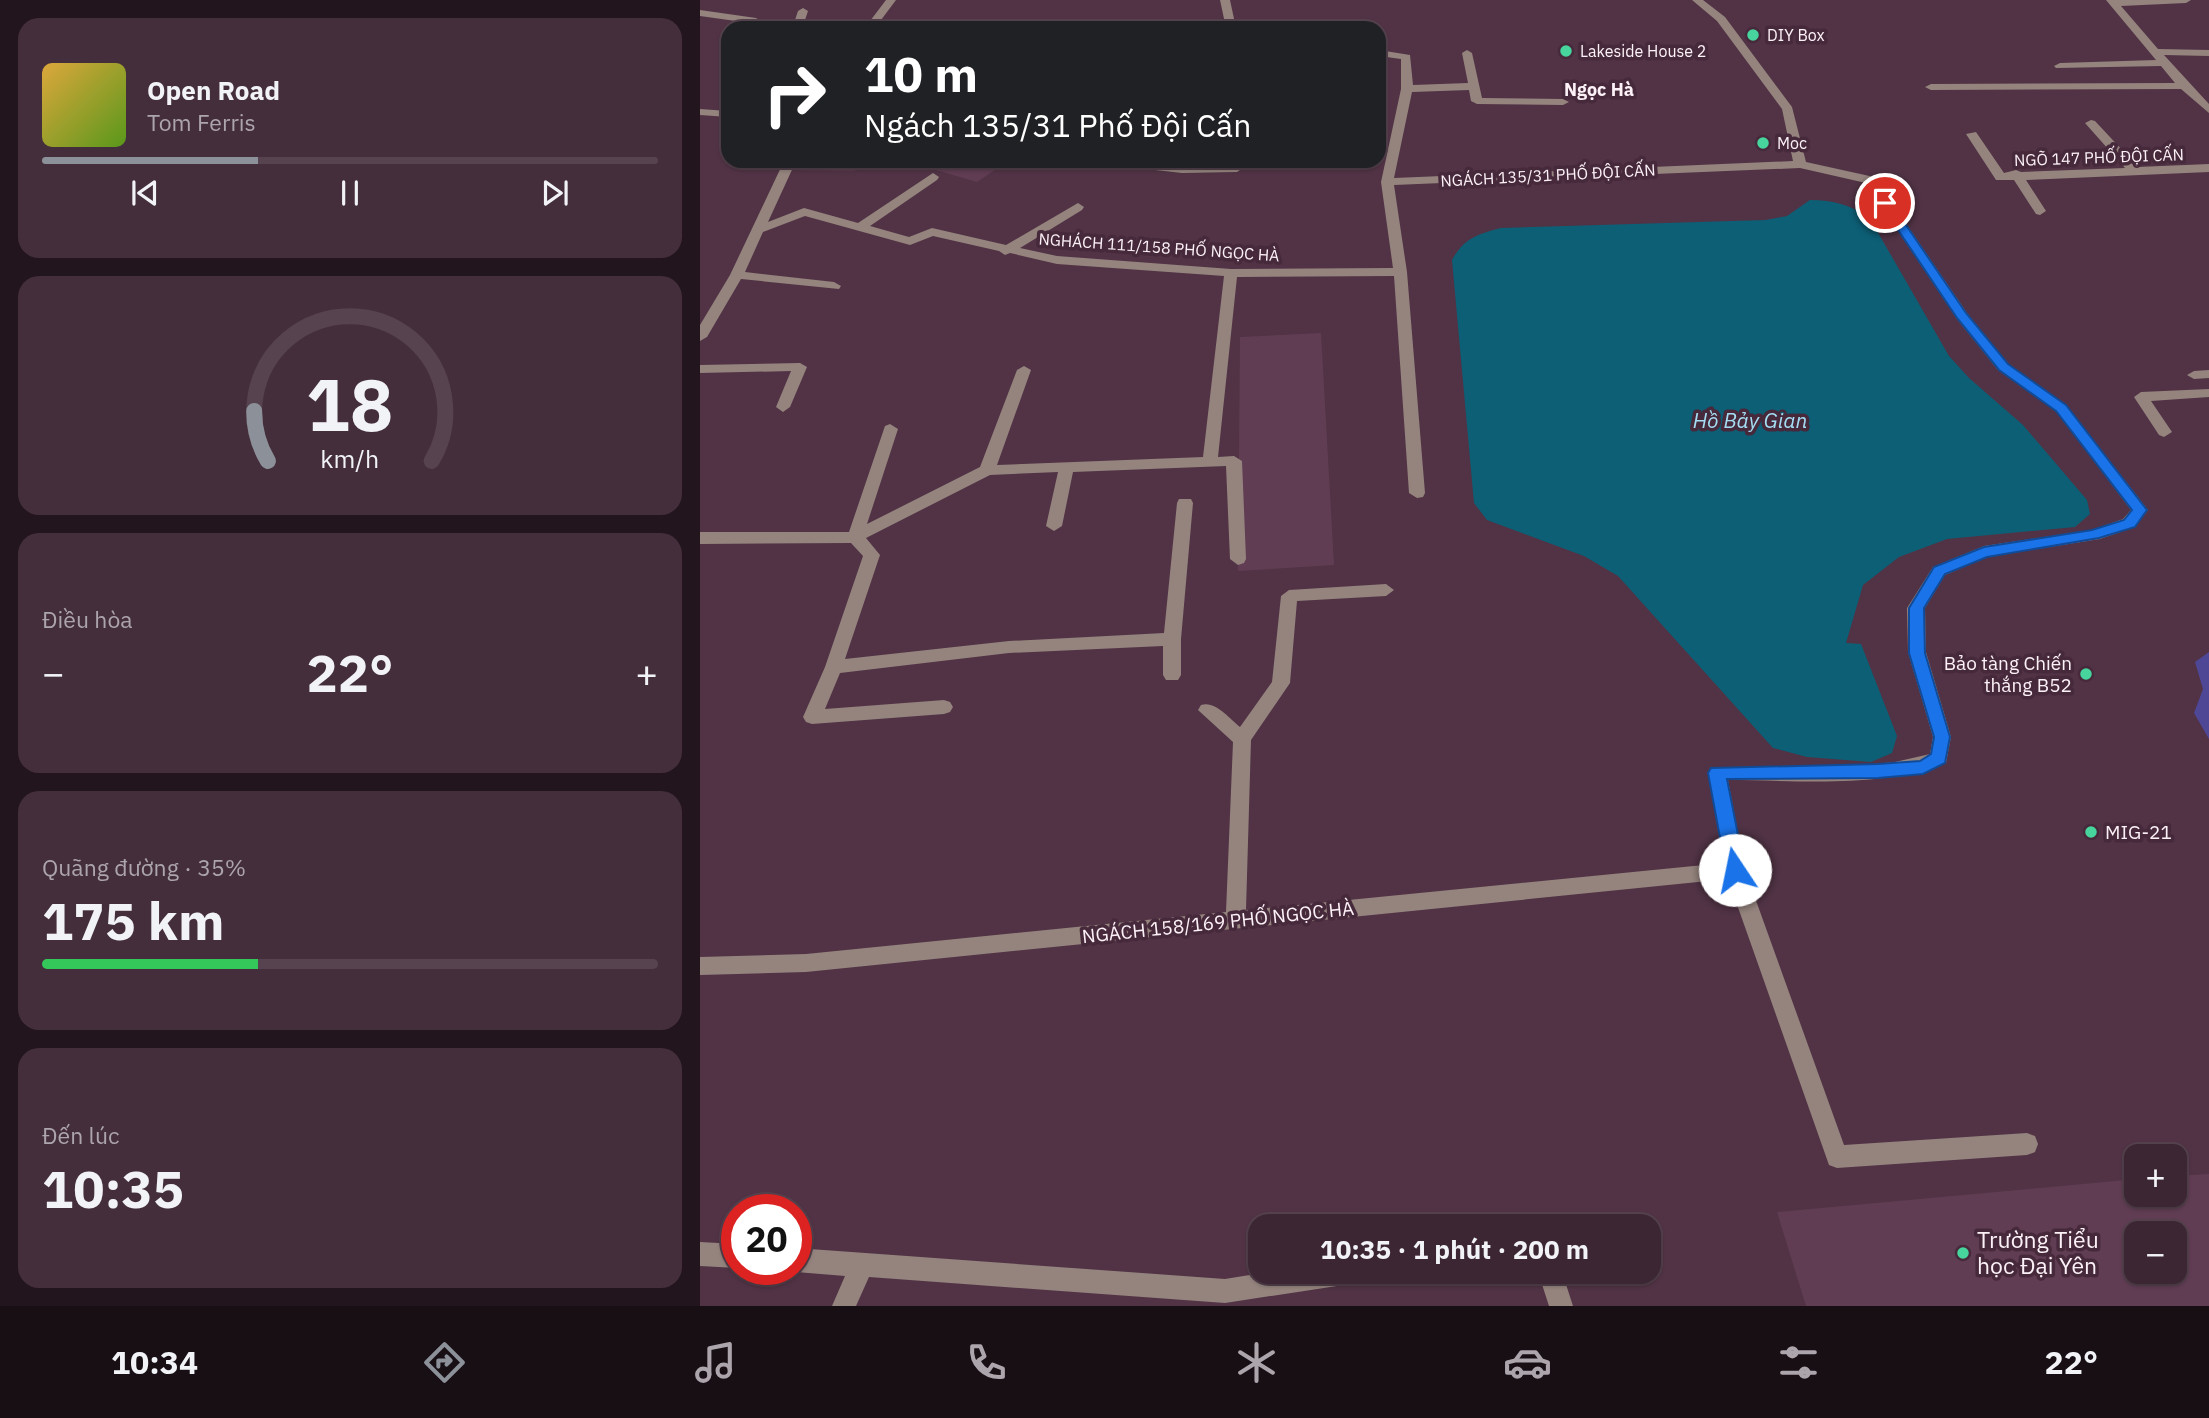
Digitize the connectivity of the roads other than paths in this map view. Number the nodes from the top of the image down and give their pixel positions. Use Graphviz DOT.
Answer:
graph roads {
  1 [pos="891,0"];
  2 [pos="1225,0"];
  3 [pos="1697,0"];
  4 [pos="2186,0"];
  5 [pos="2113,2"];
  6 [pos="803,11"];
  7 [pos="700,13"];
  8 [pos="756,21"];
  9 [pos="800,21"];
  10 [pos="876,21"];
  11 [pos="1230,21"];
  12 [pos="2157,52"];
  13 [pos="2209,52"];
  14 [pos="1467,53"];
  15 [pos="1386,54"];
  16 [pos="2165,63"];
  17 [pos="2060,66"];
  18 [pos="1472,86"];
  19 [pos="2184,86"];
  20 [pos="1931,87"];
  21 [pos="1407,89"];
  22 [pos="1563,102"];
  23 [pos="2209,110"];
  24 [pos="702,112"];
  25 [pos="721,113"];
  26 [pos="2091,122"];
  27 [pos="1972,134"];
  28 [pos="1800,164"];
  29 [pos="787,168"];
  30 [pos="1173,168"];
  31 [pos="1237,168"];
  32 [pos="2209,168"];
  33 [pos="2135,172"];
  34 [pos="2016,174"];
  35 [pos="933,177"];
  36 [pos="1387,183"];
  37 [pos="1078,207"];
  38 [pos="2040,211"];
  39 [pos="859,228"];
  40 [pos="758,230"];
  41 [pos="1005,251"];
  42 [pos="1400,272"];
  43 [pos="1231,273"];
  44 [pos="737,275"];
  45 [pos="834,286"];
  46 [pos="700,337"];
  47 [pos="700,369"];
  48 [pos="1024,370"];
  49 [pos="2209,393"];
  50 [pos="783,407"];
  51 [pos="890,429"];
  52 [pos="2164,432"];
  53 [pos="1210,462"];
  54 [pos="1067,465"];
  55 [pos="987,470"];
  56 [pos="1417,493"];
  57 [pos="1185,503"];
  58 [pos="1054,526"];
  59 [pos="855,537"];
  60 [pos="700,538"];
  61 [pos="1238,559"];
  62 [pos="1386,590"];
  63 [pos="1172,639"];
  64 [pos="834,667"];
  65 [pos="1172,676"];
  66 [pos="944,707"];
  67 [pos="1207,710"];
  68 [pos="1242,739"];
  69 [pos="1735,870"];
  70 [pos="1236,920"];
  71 [pos="700,967"];
  72 [pos="2027,1144"];
  73 [pos="700,1254"];
  74 [pos="721,1255"];
  75 [pos="812,1261"];
  76 [pos="862,1264"];
  77 [pos="1294,1284"];
  78 [pos="1553,1284"];
  79 [pos="1224,1299"];
  80 [pos="844,1306"];
  81 [pos="1560,1306"];
  1 -- 10 [label="street"];
  2 -- 11 [label="street"];
  3 -- 28 [label="street"];
  4 -- 5 [label="street"];
  5 -- 12 [label="street"];
  6 -- 9 [label="street"];
  7 -- 8 [label="street"];
  12 -- 13 [label="street"];
  12 -- 16 [label="street"];
  14 -- 18 [label="street"];
  15 -- 21 [label="street"];
  16 -- 17 [label="street"];
  16 -- 19 [label="street"];
  18 -- 21 [label="street"];
  18 -- 22 [label="street"];
  19 -- 20 [label="street"];
  19 -- 23 [label="street"];
  21 -- 36 [label="street"];
  24 -- 25 [label="street"];
  26 -- 33 [label="street"];
  27 -- 34 [label="street, NGÕ 147 PHỐ ĐỘI CẤN"];
  28 -- 36 [label="street, NGÁCH 135/31 PHỐ ĐỘI CẤN"];
  28 -- 69 [label="street, NGÁCH 135/31 PHỐ ĐỘI CẤN"];
  29 -- 40 [label="street"];
  30 -- 31 [label="street"];
  32 -- 33 [label="street, NGÕ 147 PHỐ ĐỘI CẤN"];
  33 -- 34 [label="street, NGÕ 147 PHỐ ĐỘI CẤN"];
  34 -- 38 [label="street"];
  35 -- 39 [label="street"];
  36 -- 42 [label="street"];
  37 -- 41 [label="street"];
  39 -- 40 [label="street, NGHÁCH 111/158 PHỐ NGỌC HÀ"];
  39 -- 41 [label="street, NGHÁCH 111/158 PHỐ NGỌC HÀ"];
  40 -- 44 [label="street"];
  41 -- 43 [label="street, NGHÁCH 111/158 PHỐ NGỌC HÀ"];
  42 -- 43 [label="street, NGHÁCH 111/158 PHỐ NGỌC HÀ"];
  42 -- 56 [label="street"];
  43 -- 53 [label="street"];
  44 -- 45 [label="street"];
  44 -- 46 [label="street"];
  47 -- 50 [label="street"];
  48 -- 55 [label="street"];
  49 -- 52 [label="street"];
  51 -- 59 [label="street"];
  53 -- 54 [label="street"];
  53 -- 61 [label="street"];
  54 -- 55 [label="street"];
  54 -- 58 [label="street"];
  55 -- 59 [label="street"];
  57 -- 63 [label="street"];
  59 -- 60 [label="street"];
  59 -- 64 [label="street"];
  62 -- 68 [label="street"];
  63 -- 64 [label="street"];
  63 -- 65 [label="street"];
  64 -- 66 [label="street"];
  67 -- 68 [label="street"];
  68 -- 70 [label="street"];
  69 -- 70 [label="street, NGÁCH 158/169 PHỐ NGỌC HÀ"];
  69 -- 72 [label="street"];
  70 -- 71 [label="street, NGÁCH 158/169 PHỐ NGỌC HÀ"];
  73 -- 74 [label="street"];
  75 -- 76 [label="street"];
  76 -- 79 [label="street"];
  76 -- 80 [label="street"];
  77 -- 79 [label="street"];
  78 -- 81 [label="street"];
}
